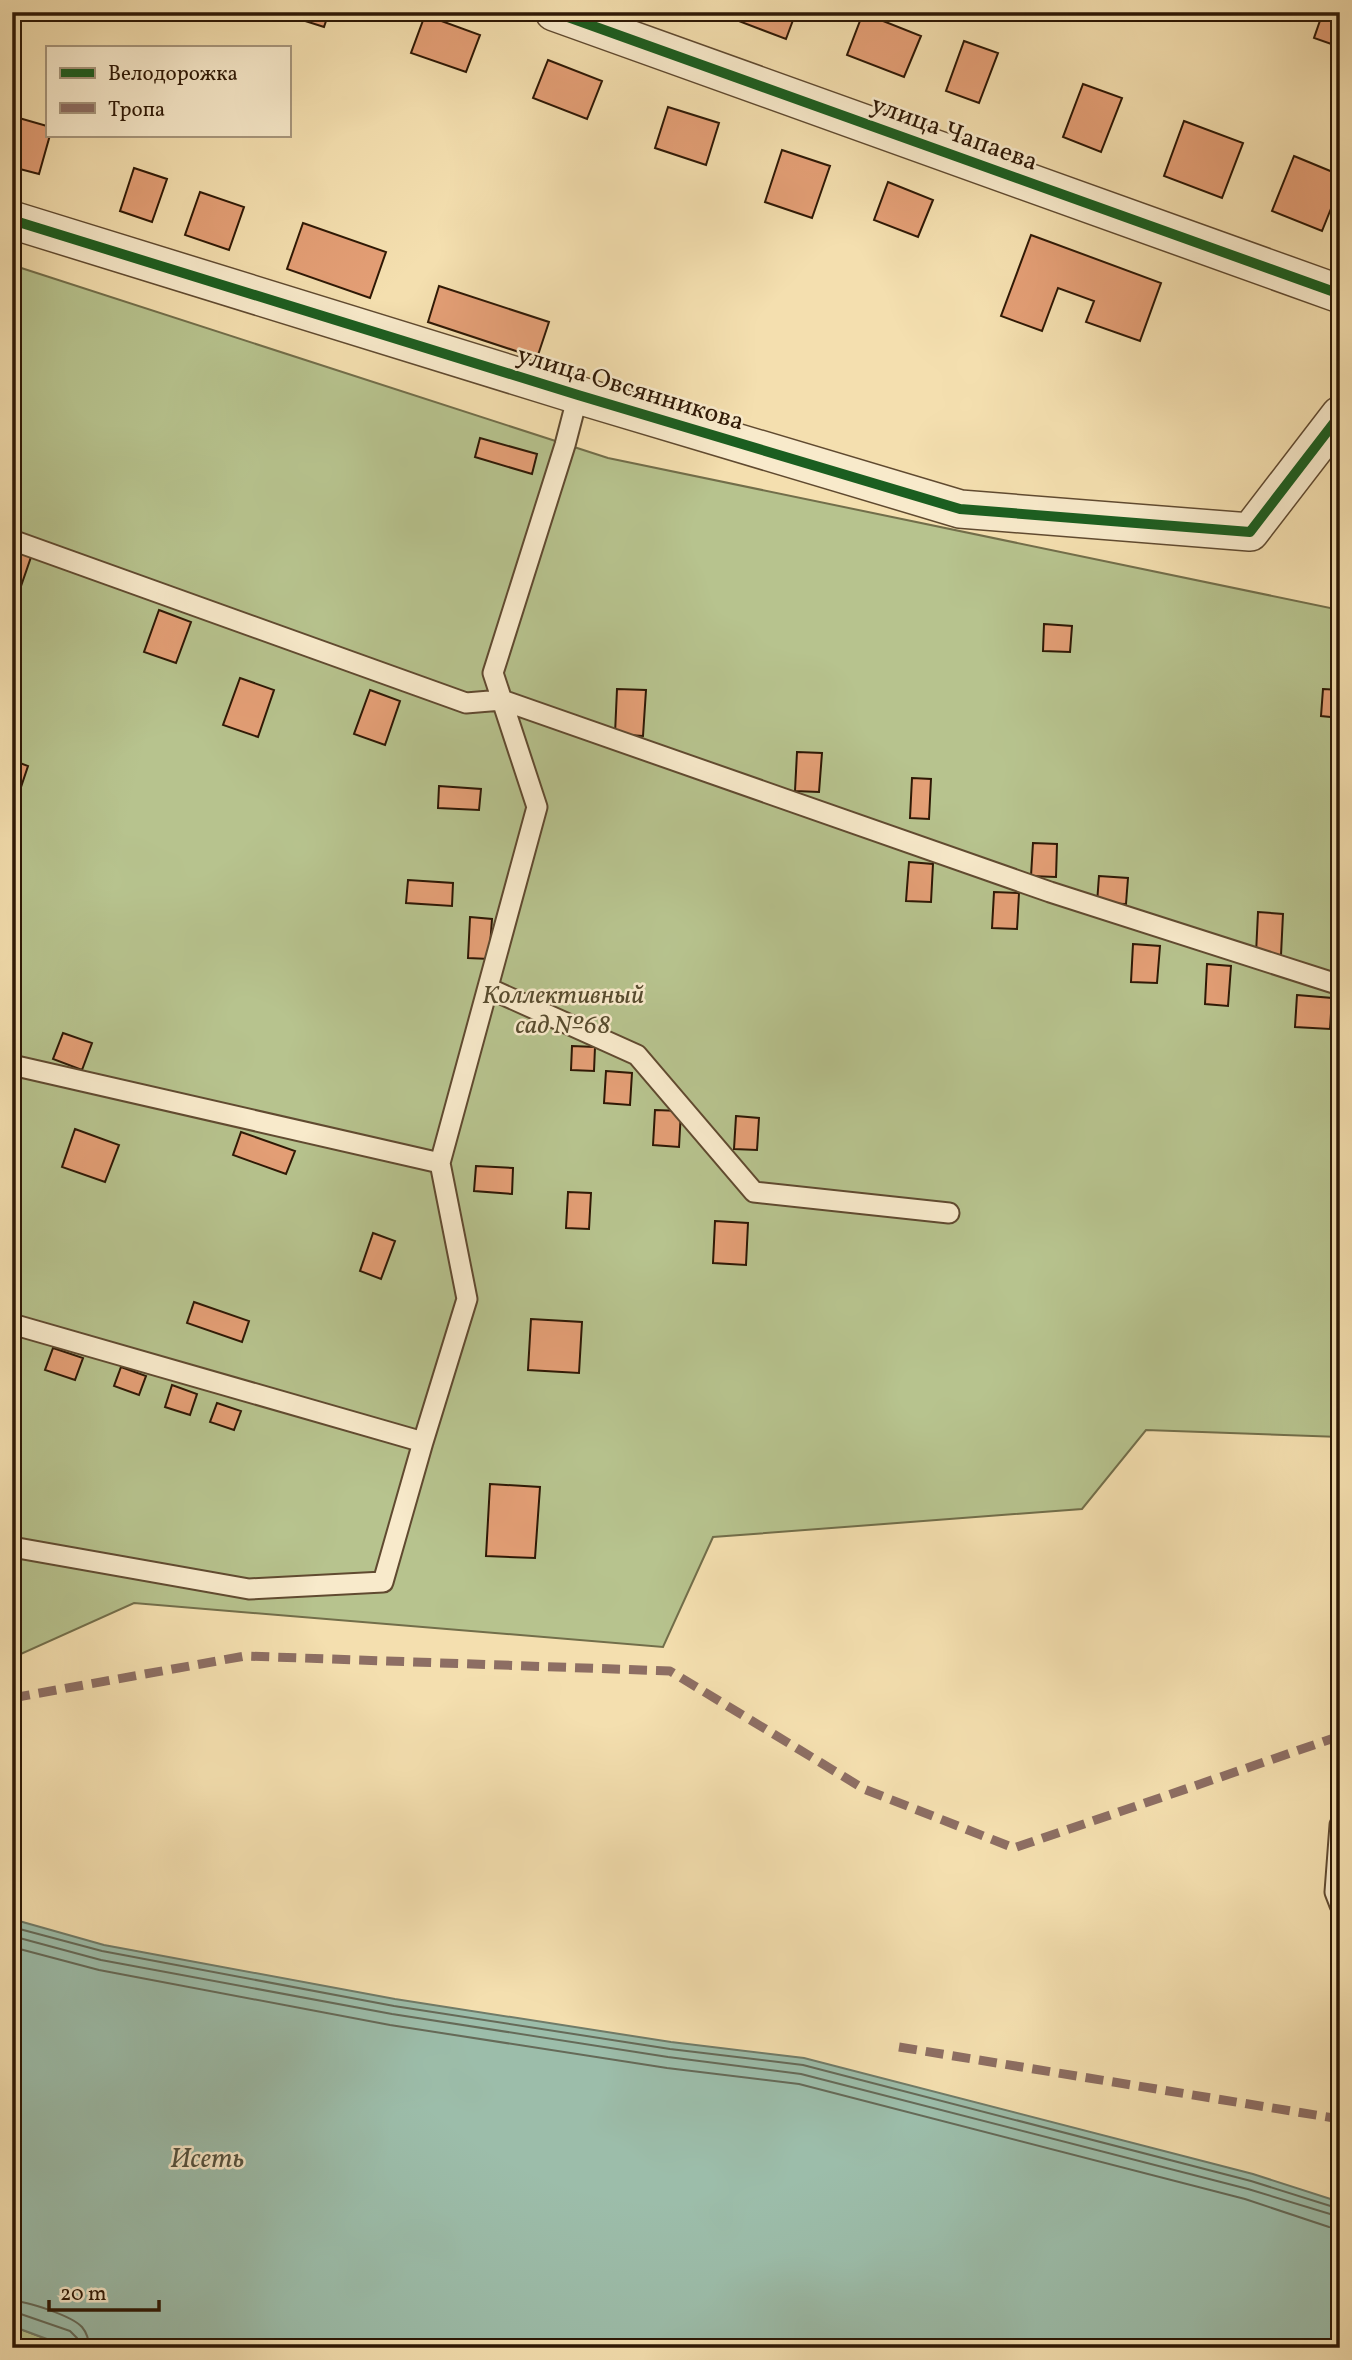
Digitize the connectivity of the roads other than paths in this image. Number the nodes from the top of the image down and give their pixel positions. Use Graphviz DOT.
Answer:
graph roads {
  1 [pos="554,12"];
  2 [pos="12,220"];
  3 [pos="1340,294"];
  4 [pos="578,395"];
  5 [pos="1340,415"];
  6 [pos="12,540"];
  7 [pos="502,700"];
  8 [pos="1340,985"];
  9 [pos="488,988"];
  10 [pos="12,1065"];
  11 [pos="440,1163"];
  12 [pos="949,1213"];
  13 [pos="12,1324"];
  14 [pos="423,1442"];
  15 [pos="12,1547"];
  16 [pos="1340,1825"];
  17 [pos="1340,1905"];
  1 -- 3 [label="street, улица Чапаева"];
  2 -- 4 [label="street, улица Овсянникова"];
  4 -- 5 [label="street, улица Овсянникова"];
  4 -- 7 [label="lane"];
  6 -- 7 [label="lane"];
  7 -- 8 [label="lane"];
  7 -- 9 [label="lane"];
  9 -- 11 [label="lane"];
  9 -- 12 [label="lane"];
  10 -- 11 [label="lane"];
  11 -- 14 [label="lane"];
  13 -- 14 [label="lane"];
  14 -- 15 [label="lane"];
  16 -- 17 [label="lane"];
}
